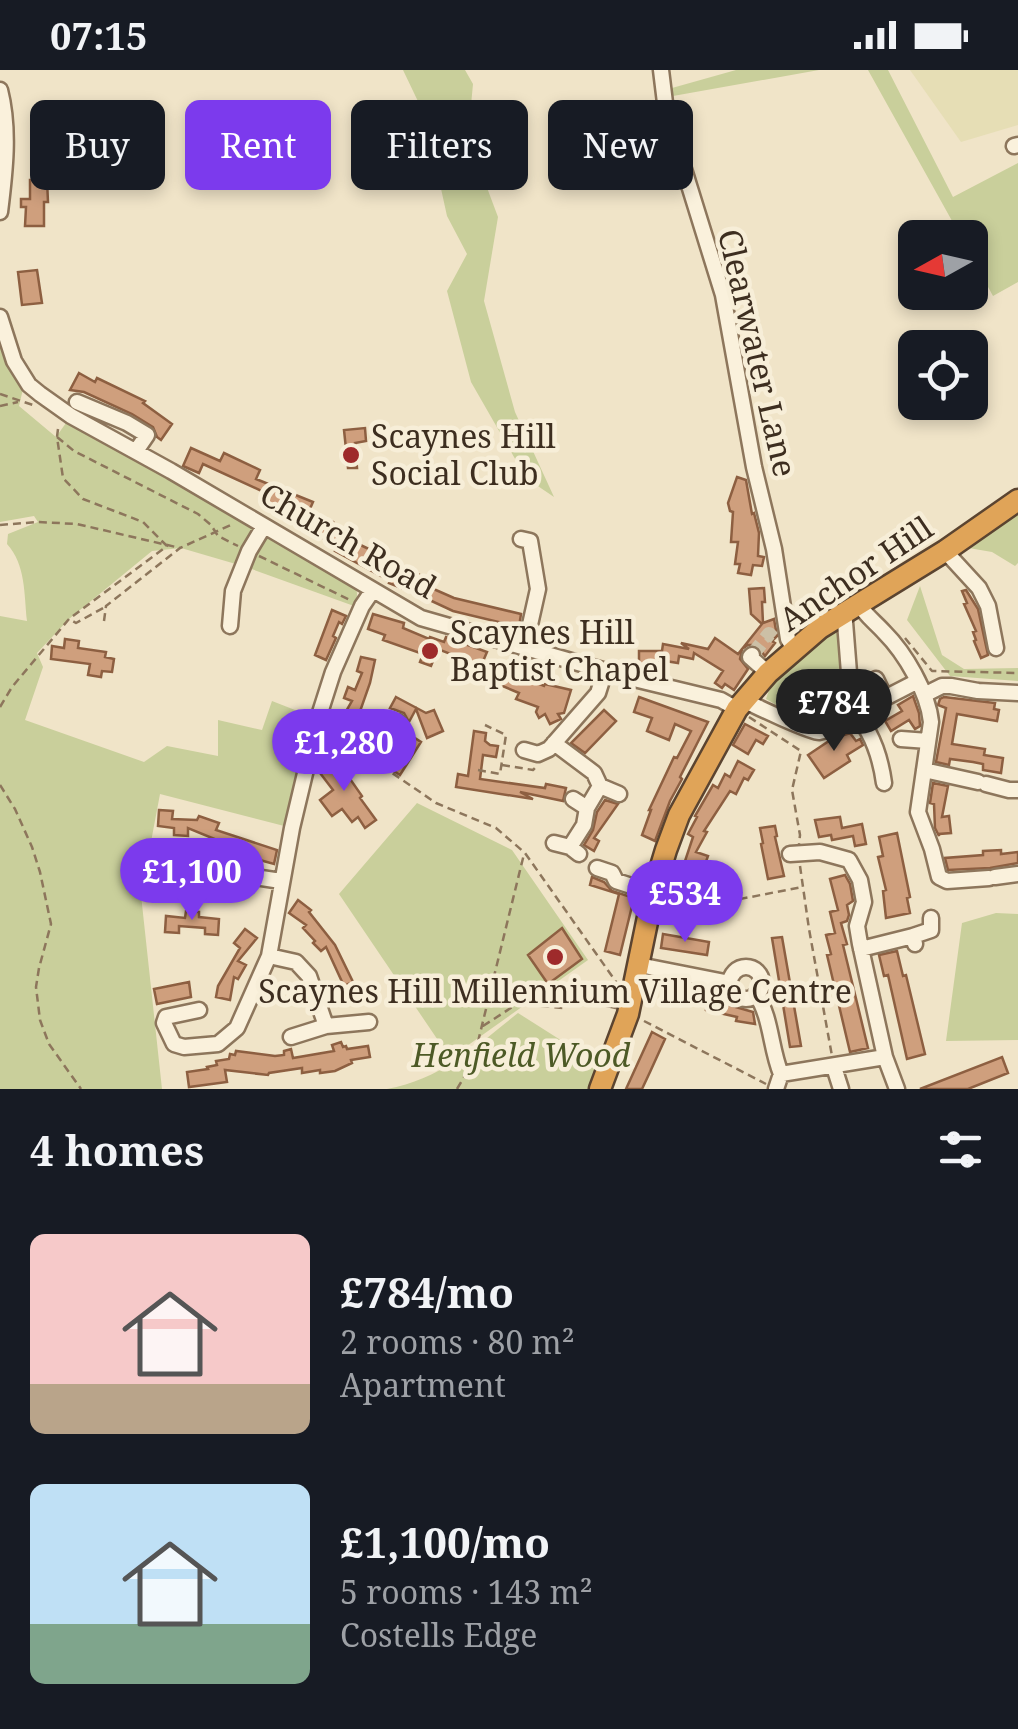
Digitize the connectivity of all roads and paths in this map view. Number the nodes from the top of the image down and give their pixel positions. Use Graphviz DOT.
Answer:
graph roads {
  1 [pos="661,70"];
  2 [pos="0,90"];
  3 [pos="0,212"];
  4 [pos="0,317"];
  5 [pos="0,394"];
  6 [pos="31,400"];
  7 [pos="77,402"];
  8 [pos="0,406"];
  9 [pos="58,428"];
  10 [pos="57,437"];
  11 [pos="136,451"];
  12 [pos="1018,500"];
  13 [pos="248,516"];
  14 [pos="0,525"];
  15 [pos="264,526"];
  16 [pos="216,533"];
  17 [pos="521,539"];
  18 [pos="167,546"];
  19 [pos="180,548"];
  20 [pos="945,550"];
  21 [pos="249,552"];
  22 [pos="372,590"];
  23 [pos="106,606"];
  24 [pos="362,606"];
  25 [pos="849,608"];
  26 [pos="69,619"];
  27 [pos="104,620"];
  28 [pos="230,626"];
  29 [pos="886,634"];
  30 [pos="785,642"];
  31 [pos="525,647"];
  32 [pos="996,648"];
  33 [pos="752,655"];
  34 [pos="605,671"];
  35 [pos="768,673"];
  36 [pos="1018,673"];
  37 [pos="876,679"];
  38 [pos="922,687"];
  39 [pos="1018,694"];
  40 [pos="740,705"];
  41 [pos="0,706"];
  42 [pos="850,708"];
  43 [pos="318,719"];
  44 [pos="398,722"];
  45 [pos="485,725"];
  46 [pos="902,739"];
  47 [pos="928,741"];
  48 [pos="554,743"];
  49 [pos="524,750"];
  50 [pos="375,751"];
  51 [pos="478,770"];
  52 [pos="924,770"];
  53 [pos="884,783"];
  54 [pos="0,786"];
  55 [pos="600,786"];
  56 [pos="1018,790"];
  57 [pos="619,794"];
  58 [pos="572,798"];
  59 [pos="587,808"];
  60 [pos="554,843"];
  61 [pos="524,853"];
  62 [pos="794,853"];
  63 [pos="190,867"];
  64 [pos="597,868"];
  65 [pos="1018,874"];
  66 [pos="281,880"];
  67 [pos="804,886"];
  68 [pos="653,893"];
  69 [pos="648,917"];
  70 [pos="931,918"];
  71 [pos="861,949"];
  72 [pos="269,956"];
  73 [pos="639,965"];
  74 [pos="730,983"];
  75 [pos="756,994"];
  76 [pos="604,998"];
  77 [pos="631,1002"];
  78 [pos="563,1008"];
  79 [pos="199,1010"];
  80 [pos="369,1022"];
  81 [pos="326,1026"];
  82 [pos="482,1027"];
  83 [pos="291,1037"];
  84 [pos="885,1057"];
  85 [pos="834,1067"];
  86 [pos="778,1084"];
  87 [pos="81,1089"];
  88 [pos="457,1089"];
  89 [pos="600,1089"];
  90 [pos="841,1089"];
  91 [pos="897,1089"];
  1 -- 30 [label="street, Clearwater Lane"];
  2 -- 3 [label="street"];
  4 -- 6 [label="street, Church Road"];
  5 -- 6 [label="path"];
  6 -- 8 [label="path"];
  6 -- 11 [label="street, Church Road"];
  7 -- 11 [label="street"];
  9 -- 10 [label="path"];
  10 -- 16 [label="path"];
  10 -- 18 [label="path"];
  11 -- 13 [label="street, Church Road"];
  12 -- 20 [label="highway, Anchor Hill"];
  13 -- 15 [label="street, Church Road"];
  13 -- 16 [label="path"];
  14 -- 18 [label="path"];
  15 -- 21 [label="street"];
  15 -- 22 [label="street, Church Road"];
  16 -- 19 [label="path"];
  16 -- 21 [label="path"];
  17 -- 31 [label="street"];
  18 -- 19 [label="path"];
  18 -- 26 [label="path"];
  19 -- 23 [label="path"];
  20 -- 25 [label="highway, Anchor Hill"];
  20 -- 32 [label="street"];
  21 -- 24 [label="path"];
  21 -- 28 [label="street"];
  22 -- 24 [label="street"];
  22 -- 31 [label="street, Church Road"];
  23 -- 26 [label="path"];
  23 -- 27 [label="path"];
  24 -- 43 [label="street"];
  25 -- 29 [label="street"];
  25 -- 30 [label="highway, Anchor Hill"];
  25 -- 42 [label="street"];
  26 -- 41 [label="path"];
  29 -- 36 [label="path"];
  29 -- 38 [label="street"];
  30 -- 35 [label="highway, Anchor Hill"];
  31 -- 34 [label="street, Church Road"];
  33 -- 35 [label="street"];
  34 -- 40 [label="street, Church Road"];
  34 -- 48 [label="street"];
  35 -- 40 [label="highway, Anchor Hill"];
  37 -- 38 [label="street"];
  38 -- 39 [label="street"];
  38 -- 47 [label="street"];
  40 -- 42 [label="street, Church Road"];
  40 -- 62 [label="path"];
  40 -- 68 [label="highway, Anchor Hill"];
  42 -- 53 [label="street"];
  43 -- 50 [label="street"];
  43 -- 66 [label="street"];
  44 -- 50 [label="street"];
  45 -- 51 [label="path"];
  46 -- 47 [label="street"];
  47 -- 52 [label="street"];
  48 -- 49 [label="street"];
  48 -- 55 [label="street"];
  50 -- 61 [label="path"];
  52 -- 56 [label="street"];
  52 -- 65 [label="street"];
  54 -- 87 [label="path"];
  55 -- 57 [label="street"];
  55 -- 59 [label="street"];
  58 -- 59 [label="street"];
  59 -- 60 [label="street"];
  61 -- 77 [label="path"];
  61 -- 82 [label="path"];
  62 -- 67 [label="path"];
  62 -- 71 [label="street"];
  63 -- 66 [label="street"];
  64 -- 68 [label="street"];
  66 -- 72 [label="street"];
  67 -- 69 [label="path"];
  67 -- 85 [label="path"];
  68 -- 69 [label="highway, Anchor Hill"];
  69 -- 73 [label="highway, Anchor Hill"];
  70 -- 71 [label="street"];
  71 -- 84 [label="street"];
  72 -- 79 [label="street"];
  72 -- 81 [label="street"];
  73 -- 74 [label="street"];
  73 -- 77 [label="highway, Anchor Hill"];
  74 -- 75 [label="street"];
  74 -- 75 [label="street"];
  75 -- 86 [label="street"];
  76 -- 77 [label="street"];
  77 -- 86 [label="path"];
  77 -- 89 [label="highway, Anchor Hill"];
  78 -- 82 [label="path"];
  80 -- 81 [label="street"];
  81 -- 83 [label="street"];
  82 -- 88 [label="path"];
  84 -- 85 [label="street"];
  84 -- 91 [label="street"];
  85 -- 86 [label="street"];
  85 -- 90 [label="street"];
}
